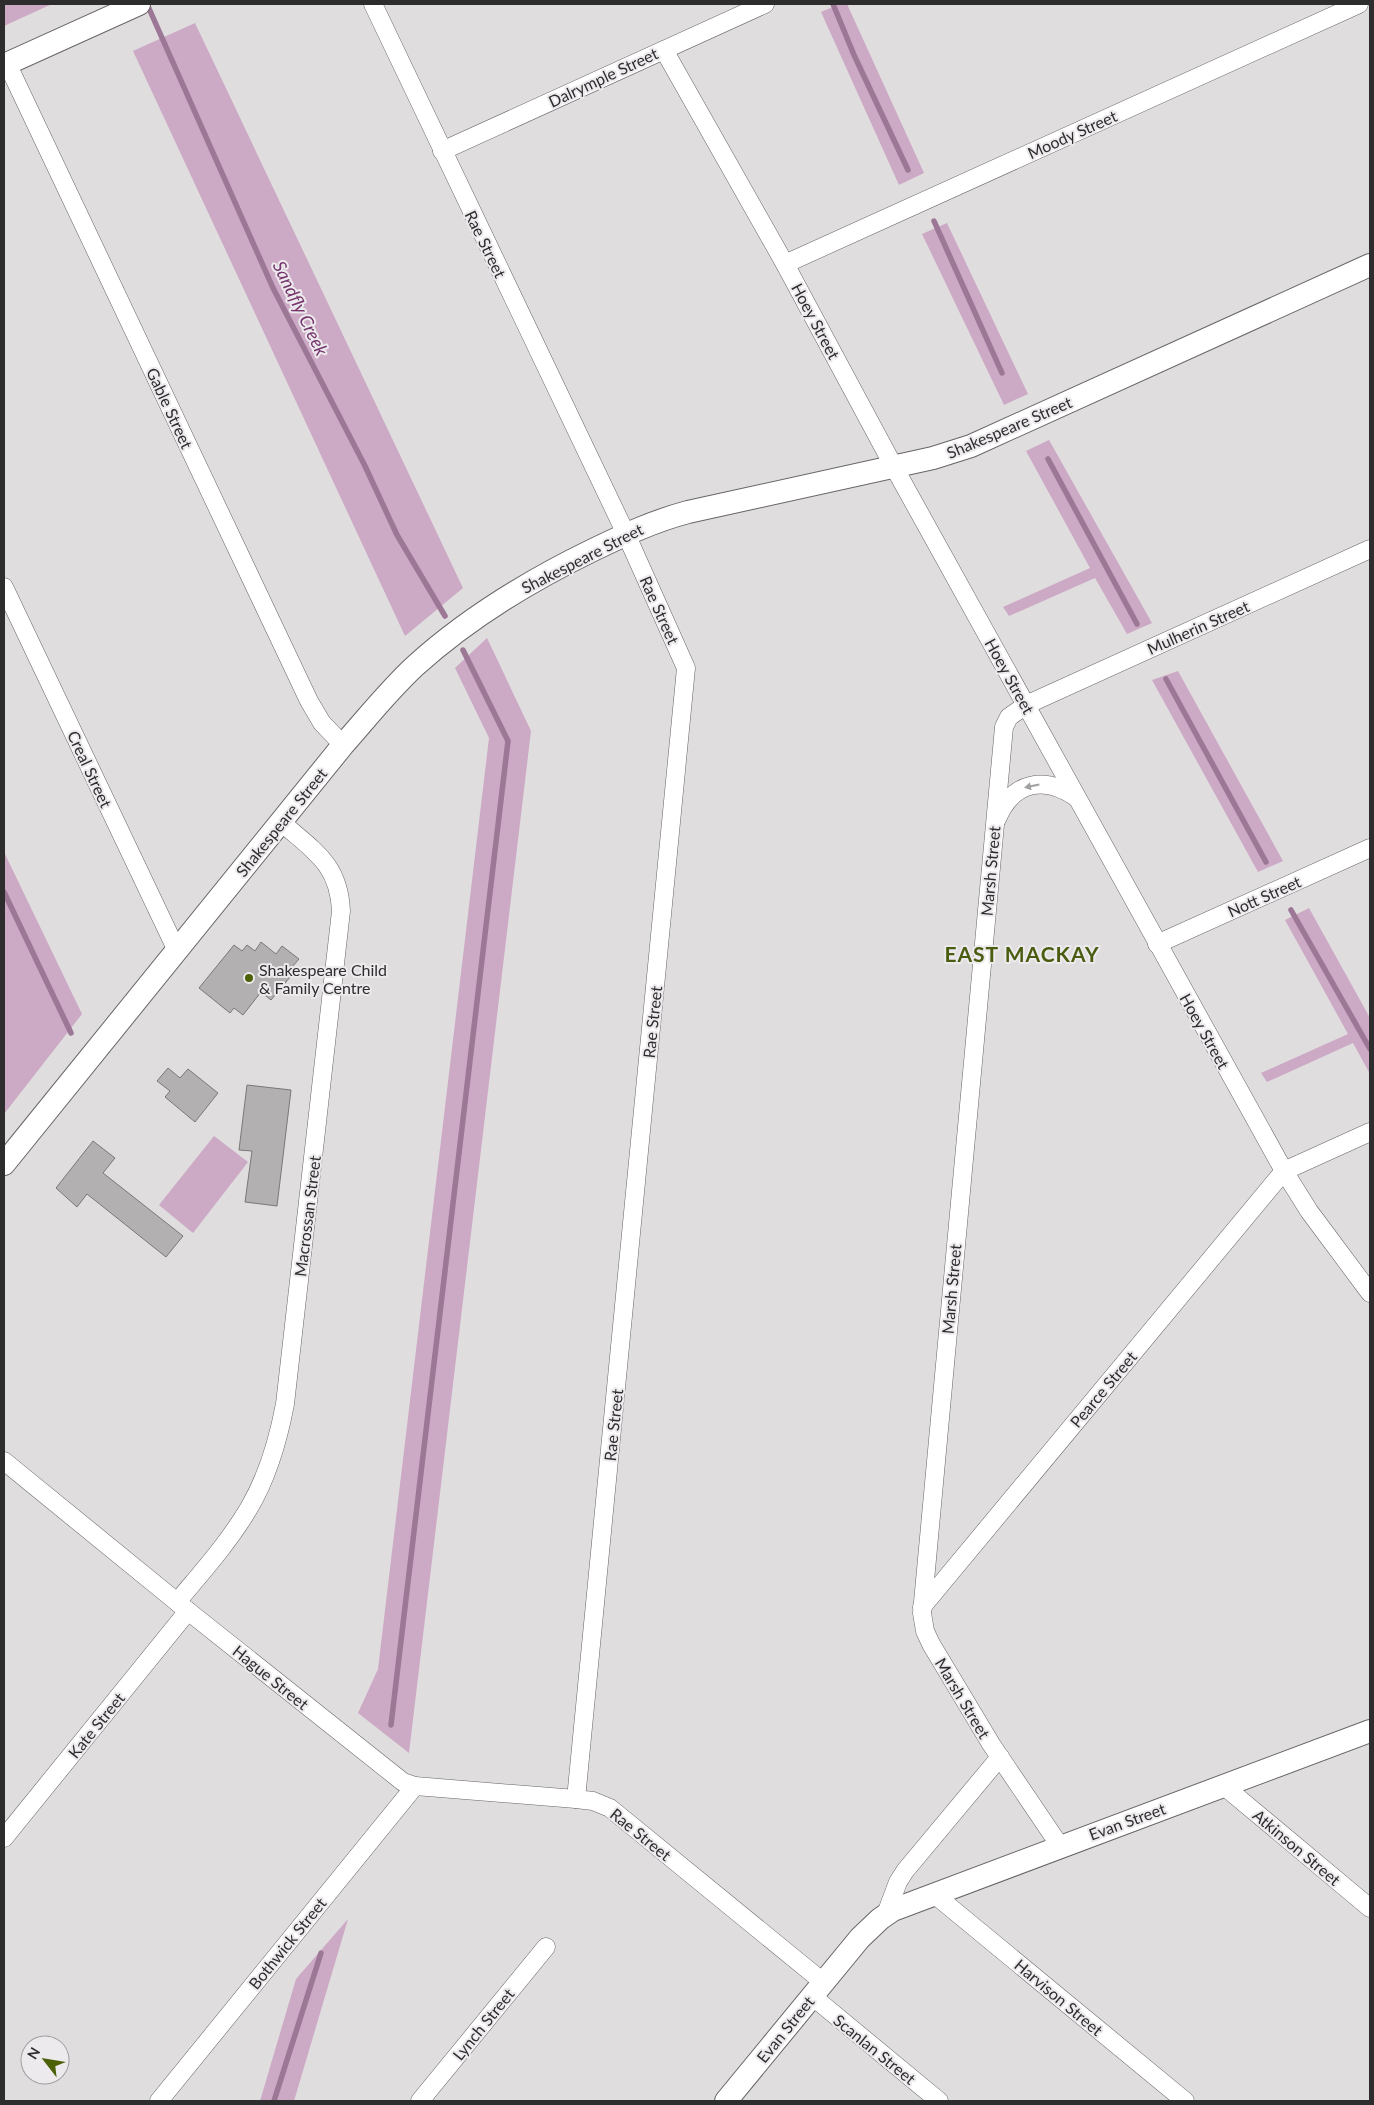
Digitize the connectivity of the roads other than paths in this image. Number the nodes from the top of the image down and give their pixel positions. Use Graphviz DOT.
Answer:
graph roads {
  1 [pos="139,4"];
  2 [pos="373,4"];
  3 [pos="765,4"];
  4 [pos="1359,4"];
  5 [pos="664,50"];
  6 [pos="5,64"];
  7 [pos="442,151"];
  8 [pos="785,264"];
  9 [pos="1370,265"];
  10 [pos="894,467"];
  11 [pos="626,534"];
  12 [pos="1370,549"];
  13 [pos="4,587"];
  14 [pos="1026,705"];
  15 [pos="344,745"];
  16 [pos="1077,799"];
  17 [pos="281,822"];
  18 [pos="994,826"];
  19 [pos="1370,848"];
  20 [pos="1157,944"];
  21 [pos="176,951"];
  22 [pos="1370,1132"];
  23 [pos="4,1164"];
  24 [pos="1284,1171"];
  25 [pos="1370,1293"];
  26 [pos="4,1461"];
  27 [pos="183,1607"];
  28 [pos="922,1607"];
  29 [pos="1370,1731"];
  30 [pos="1000,1757"];
  31 [pos="415,1786"];
  32 [pos="1224,1786"];
  33 [pos="576,1799"];
  34 [pos="4,1838"];
  35 [pos="1060,1846"];
  36 [pos="934,1894"];
  37 [pos="1370,1908"];
  38 [pos="886,1914"];
  39 [pos="546,1947"];
  40 [pos="818,1989"];
  41 [pos="159,2101"];
  42 [pos="420,2101"];
  43 [pos="726,2101"];
  44 [pos="939,2101"];
  45 [pos="1185,2101"];
  1 -- 6 [label="street"];
  2 -- 7 [label="street, Rae Street"];
  3 -- 5 [label="street, Dalrymple Street"];
  4 -- 8 [label="street, Moody Street"];
  5 -- 7 [label="street, Dalrymple Street"];
  5 -- 8 [label="street, Hoey Street"];
  6 -- 15 [label="street, Gable Street"];
  7 -- 11 [label="street, Rae Street"];
  8 -- 10 [label="street, Hoey Street"];
  9 -- 10 [label="street, Shakespeare Street"];
  10 -- 11 [label="street, Shakespeare Street"];
  10 -- 14 [label="street, Hoey Street"];
  11 -- 15 [label="street, Shakespeare Street"];
  11 -- 33 [label="street, Rae Street"];
  12 -- 14 [label="street, Mulherin Street"];
  13 -- 21 [label="street, Creal Street"];
  14 -- 16 [label="street, Hoey Street"];
  14 -- 18 [label="street, Marsh Street"];
  15 -- 17 [label="street, Shakespeare Street"];
  16 -- 18 [label="street, one-way"];
  16 -- 20 [label="street, Hoey Street"];
  17 -- 21 [label="street, Shakespeare Street"];
  17 -- 27 [label="street, Macrossan Street"];
  18 -- 28 [label="street, Marsh Street"];
  19 -- 20 [label="street, Nott Street"];
  20 -- 24 [label="street, Hoey Street"];
  21 -- 23 [label="street, Shakespeare Street"];
  22 -- 24 [label="street"];
  24 -- 25 [label="street, Hoey Street"];
  24 -- 28 [label="street, Pearce Street"];
  26 -- 27 [label="street, Hague Street"];
  27 -- 31 [label="street, Hague Street"];
  27 -- 34 [label="street, Kate Street"];
  28 -- 30 [label="street, Marsh Street"];
  29 -- 32 [label="street, Evan Street"];
  30 -- 35 [label="street, Marsh Street"];
  30 -- 38 [label="street, Evan Street"];
  31 -- 33 [label="street, Hague Street"];
  31 -- 41 [label="street, Bothwick Street"];
  32 -- 35 [label="street, Evan Street"];
  32 -- 37 [label="street, Atkinson Street"];
  33 -- 40 [label="street, Rae Street"];
  35 -- 36 [label="street, Evan Street"];
  36 -- 38 [label="street, Evan Street"];
  36 -- 45 [label="street, Harvison Street"];
  38 -- 40 [label="street, Evan Street"];
  39 -- 42 [label="street, Lynch Street"];
  40 -- 43 [label="street, Evan Street"];
  40 -- 44 [label="street, Scanlan Street"];
}
